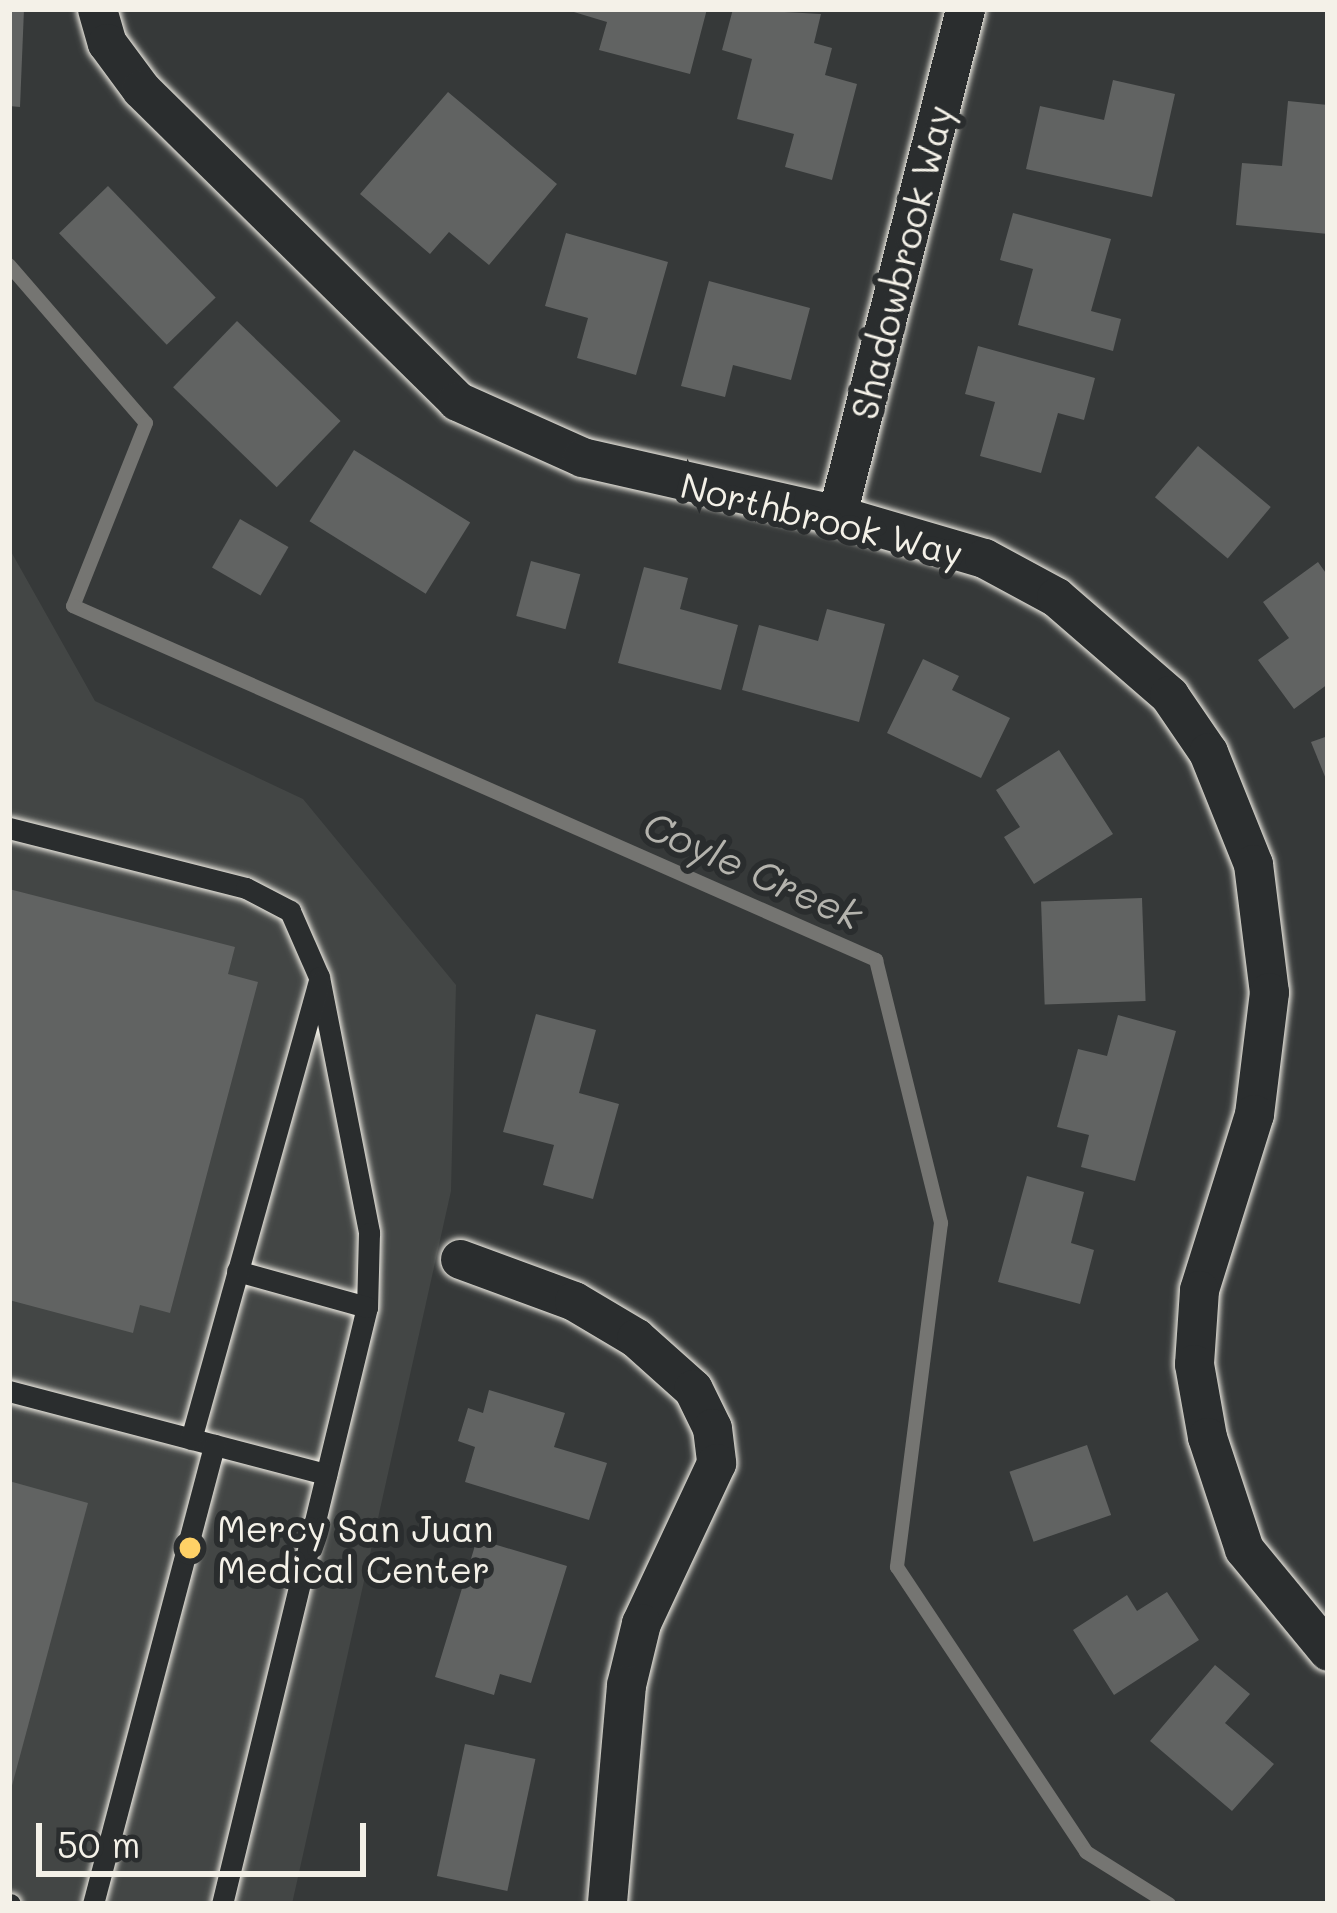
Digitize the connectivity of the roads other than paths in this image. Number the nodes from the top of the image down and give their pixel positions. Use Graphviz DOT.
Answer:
graph roads {
  1 [pos="97,9"];
  2 [pos="965,9"];
  3 [pos="837,515"];
  4 [pos="9,828"];
  5 [pos="319,977"];
  6 [pos="460,1259"];
  7 [pos="237,1271"];
  8 [pos="367,1307"];
  9 [pos="9,1390"];
  10 [pos="191,1438"];
  11 [pos="214,1445"];
  12 [pos="326,1474"];
  13 [pos="1328,1652"];
  14 [pos="93,1904"];
  15 [pos="222,1904"];
  16 [pos="607,1904"];
  1 -- 3 [label="street, Northbrook Way"];
  2 -- 3 [label="street, Shadowbrook Way"];
  3 -- 13 [label="street, Northbrook Way"];
  4 -- 5 [label="lane"];
  5 -- 7 [label="lane"];
  5 -- 8 [label="lane"];
  6 -- 16 [label="street"];
  7 -- 8 [label="lane"];
  7 -- 10 [label="lane"];
  8 -- 12 [label="lane"];
  9 -- 10 [label="lane"];
  10 -- 11 [label="lane"];
  11 -- 12 [label="lane"];
  11 -- 14 [label="lane"];
  12 -- 15 [label="lane"];
}
